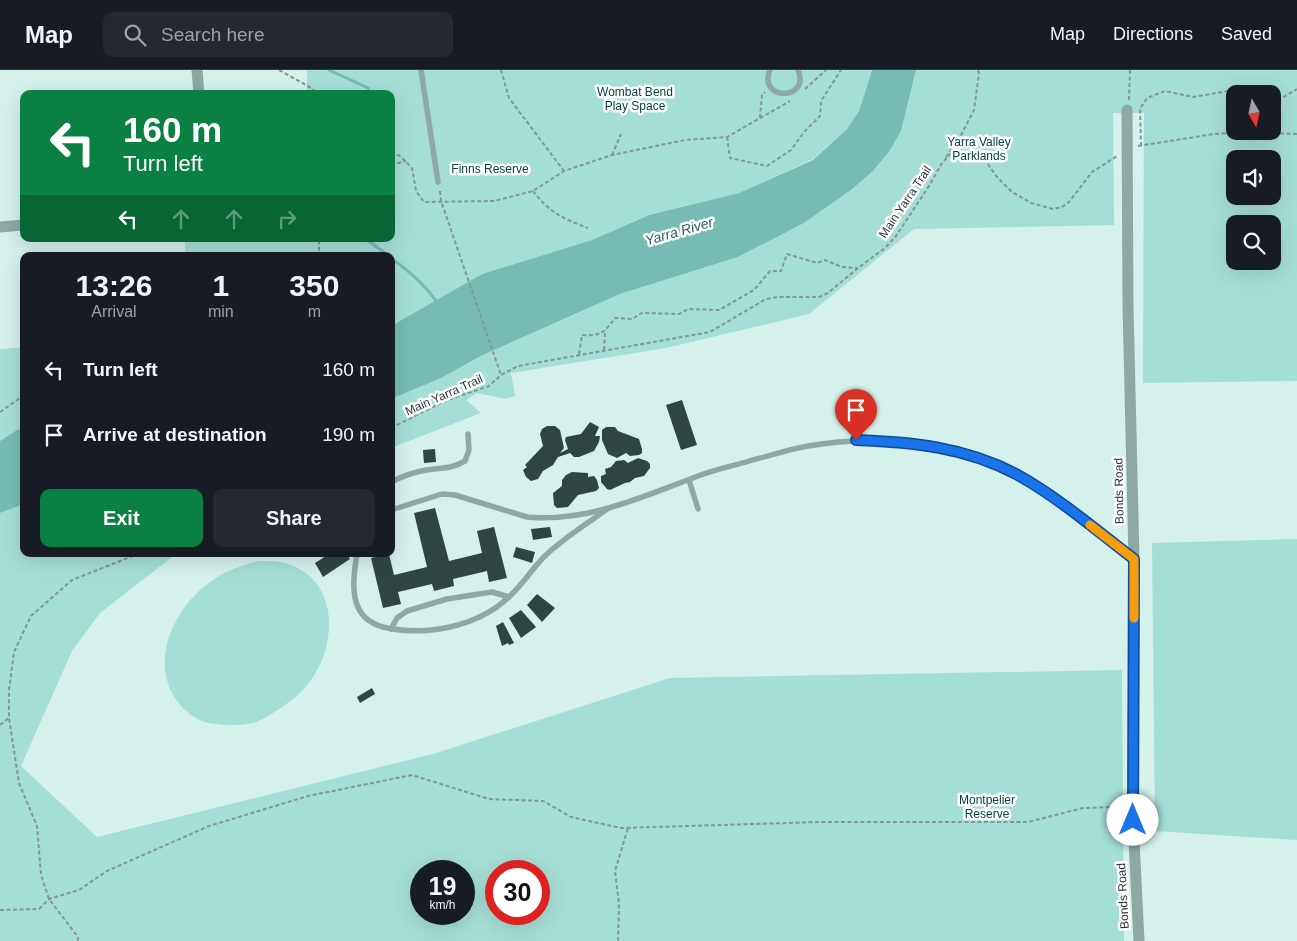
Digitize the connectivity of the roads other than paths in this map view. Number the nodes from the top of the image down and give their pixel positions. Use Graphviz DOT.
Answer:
graph roads {
  1 [pos="197,70"];
  2 [pos="421,70"];
  3 [pos="770,70"];
  4 [pos="798,70"];
  5 [pos="198,90"];
  6 [pos="1127,110"];
  7 [pos="438,182"];
  8 [pos="20,225"];
  9 [pos="0,227"];
  10 [pos="468,434"];
  11 [pos="395,480"];
  12 [pos="689,480"];
  13 [pos="610,508"];
  14 [pos="395,509"];
  15 [pos="698,509"];
  16 [pos="356,557"];
  17 [pos="1134,559"];
  18 [pos="509,598"];
  19 [pos="391,629"];
  20 [pos="1139,941"];
  1 -- 5 [label="street"];
  2 -- 7 [label="lane"];
  3 -- 4 [label="lane"];
  6 -- 17 [label="street, Bonds Road"];
  8 -- 9 [label="street"];
  10 -- 11 [label="lane"];
  12 -- 13 [label="lane"];
  12 -- 15 [label="lane"];
  12 -- 17 [label="lane"];
  13 -- 14 [label="lane"];
  13 -- 18 [label="lane"];
  16 -- 19 [label="lane"];
  17 -- 20 [label="street, Bonds Road"];
  18 -- 19 [label="lane"];
  18 -- 19 [label="lane"];
}
